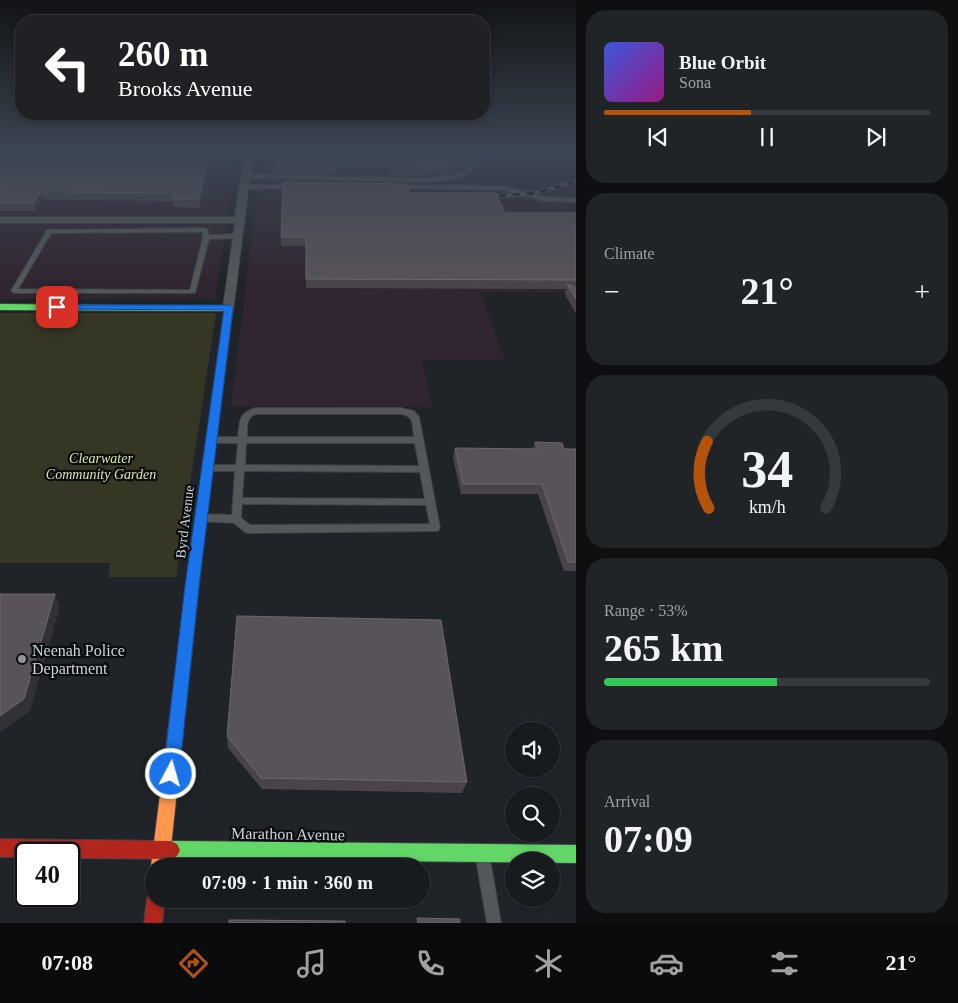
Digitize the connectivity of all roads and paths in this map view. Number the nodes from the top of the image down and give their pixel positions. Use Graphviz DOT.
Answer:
graph roads {
  1 [pos="243,195"];
  2 [pos="530,195"];
  3 [pos="576,200"];
  4 [pos="0,220"];
  5 [pos="240,220"];
  6 [pos="81,225"];
  7 [pos="177,225"];
  8 [pos="238,236"];
  9 [pos="206,237"];
  10 [pos="0,307"];
  11 [pos="229,308"];
  12 [pos="211,440"];
  13 [pos="241,440"];
  14 [pos="420,440"];
  15 [pos="207,468"];
  16 [pos="240,468"];
  17 [pos="425,469"];
  18 [pos="237,501"];
  19 [pos="430,502"];
  20 [pos="201,518"];
  21 [pos="236,519"];
  22 [pos="0,848"];
  23 [pos="162,849"];
  24 [pos="482,853"];
  25 [pos="576,854"];
  26 [pos="161,858"];
  27 [pos="155,908"];
  28 [pos="153,923"];
  29 [pos="494,923"];
  1 -- 5 [label="street, Byrd Avenue"];
  2 -- 3 [label="lane"];
  4 -- 6 [label="street"];
  5 -- 7 [label="street"];
  5 -- 8 [label="street, Byrd Avenue"];
  6 -- 7 [label="street"];
  6 -- 9 [label="lane"];
  7 -- 9 [label="lane"];
  8 -- 9 [label="lane"];
  8 -- 11 [label="street, Byrd Avenue"];
  10 -- 11 [label="street"];
  11 -- 12 [label="street, Byrd Avenue"];
  12 -- 13 [label="lane"];
  12 -- 15 [label="street, Byrd Avenue"];
  13 -- 14 [label="lane"];
  13 -- 14 [label="lane"];
  13 -- 16 [label="lane"];
  14 -- 17 [label="lane"];
  15 -- 16 [label="lane"];
  15 -- 20 [label="street, Byrd Avenue"];
  16 -- 17 [label="lane"];
  16 -- 18 [label="lane"];
  17 -- 19 [label="lane"];
  18 -- 19 [label="lane"];
  18 -- 21 [label="lane"];
  19 -- 21 [label="lane"];
  20 -- 21 [label="lane"];
  20 -- 23 [label="street, Byrd Avenue"];
  22 -- 23 [label="street, Marathon Avenue"];
  23 -- 24 [label="street, Marathon Avenue"];
  23 -- 26 [label="street, Byrd Avenue"];
  24 -- 25 [label="street, Marathon Avenue"];
  24 -- 29 [label="lane"];
  27 -- 28 [label="street"];
}
